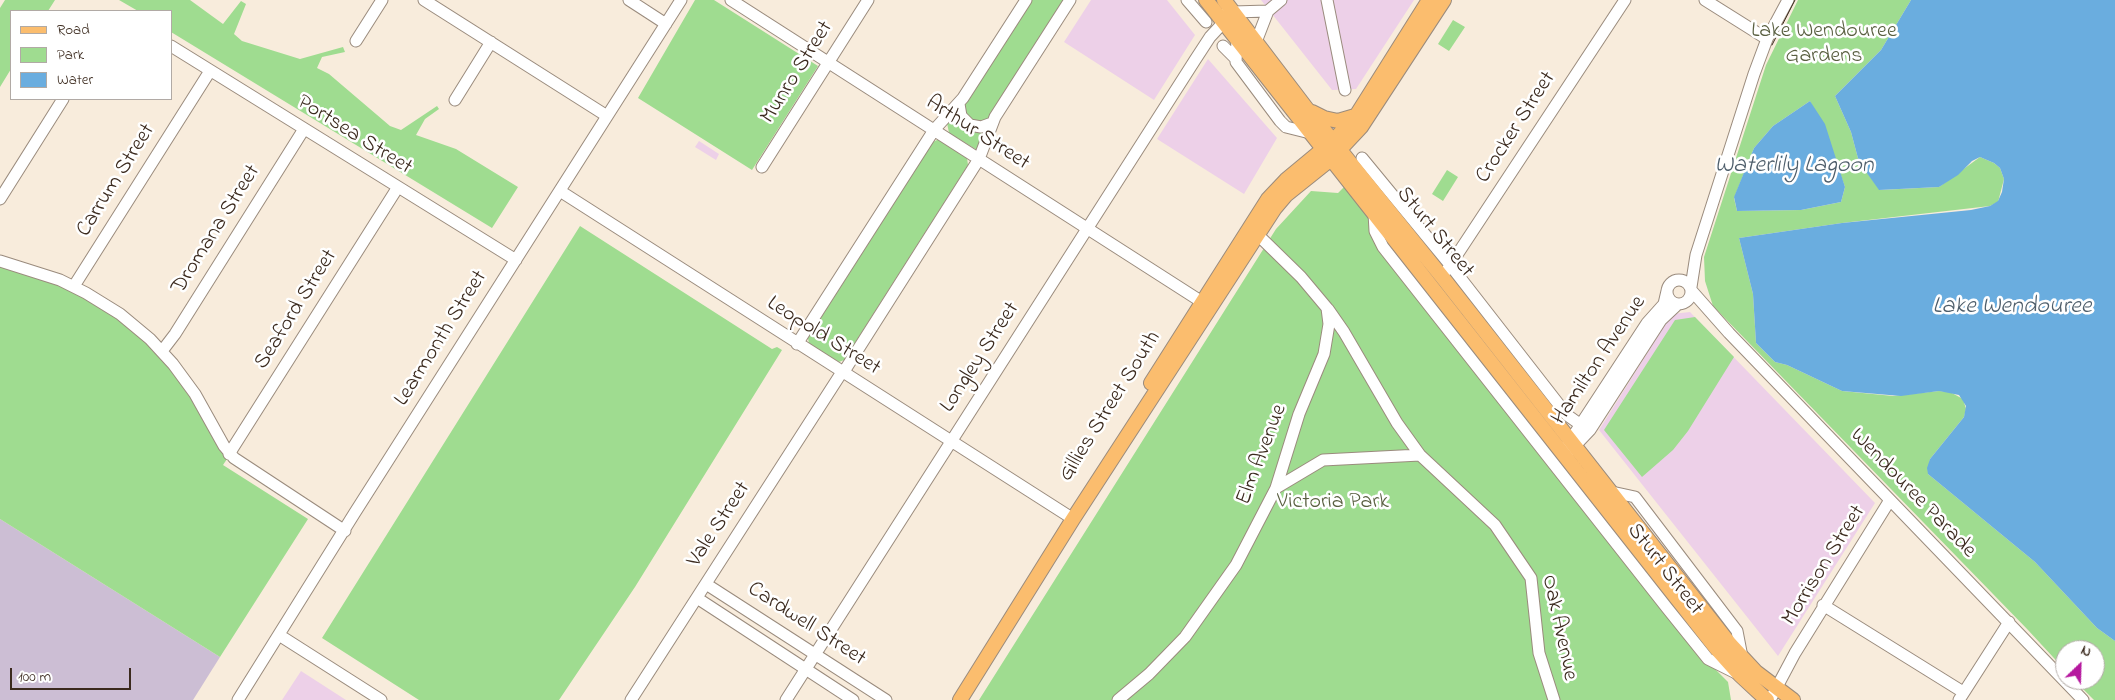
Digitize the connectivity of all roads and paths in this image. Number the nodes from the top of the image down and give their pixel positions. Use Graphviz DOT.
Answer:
graph roads {
  1 [pos="382,0"];
  2 [pos="424,0"];
  3 [pos="629,0"];
  4 [pos="681,0"];
  5 [pos="731,0"];
  6 [pos="868,0"];
  7 [pos="1026,0"];
  8 [pos="1070,0"];
  9 [pos="1187,0"];
  10 [pos="1191,0"];
  11 [pos="1281,0"];
  12 [pos="1327,0"];
  13 [pos="1429,0"];
  14 [pos="1444,0"];
  15 [pos="1625,0"];
  16 [pos="1705,0"];
  17 [pos="1788,0"];
  18 [pos="1228,5"];
  19 [pos="1212,12"];
  20 [pos="1268,12"];
  21 [pos="666,24"];
  22 [pos="1236,39"];
  23 [pos="1767,39"];
  24 [pos="356,41"];
  25 [pos="491,42"];
  26 [pos="1256,42"];
  27 [pos="1223,46"];
  28 [pos="172,47"];
  29 [pos="1235,58"];
  30 [pos="828,62"];
  31 [pos="210,71"];
  32 [pos="1345,90"];
  33 [pos="62,100"];
  34 [pos="455,100"];
  35 [pos="959,104"];
  36 [pos="1307,109"];
  37 [pos="607,116"];
  38 [pos="1356,116"];
  39 [pos="992,123"];
  40 [pos="304,129"];
  41 [pos="934,130"];
  42 [pos="1310,133"];
  43 [pos="1332,150"];
  44 [pos="1362,158"];
  45 [pos="979,159"];
  46 [pos="762,167"];
  47 [pos="398,187"];
  48 [pos="560,191"];
  49 [pos="0,199"];
  50 [pos="1374,213"];
  51 [pos="1088,229"];
  52 [pos="1258,235"];
  53 [pos="1696,255"];
  54 [pos="516,260"];
  55 [pos="0,261"];
  56 [pos="1450,266"];
  57 [pos="1443,278"];
  58 [pos="1675,280"];
  59 [pos="74,286"];
  60 [pos="1691,288"];
  61 [pos="1667,291"];
  62 [pos="1679,304"];
  63 [pos="1207,305"];
  64 [pos="1327,308"];
  65 [pos="1713,315"];
  66 [pos="797,344"];
  67 [pos="162,351"];
  68 [pos="843,372"];
  69 [pos="1581,425"];
  70 [pos="951,442"];
  71 [pos="1573,443"];
  72 [pos="230,454"];
  73 [pos="1563,454"];
  74 [pos="1420,455"];
  75 [pos="1276,488"];
  76 [pos="1890,500"];
  77 [pos="1070,517"];
  78 [pos="345,531"];
  79 [pos="1621,540"];
  80 [pos="706,584"];
  81 [pos="696,598"];
  82 [pos="1823,605"];
  83 [pos="2009,622"];
  84 [pos="280,635"];
  85 [pos="815,654"];
  86 [pos="805,669"];
  87 [pos="1767,694"];
  88 [pos="1961,696"];
  89 [pos="238,700"];
  90 [pos="381,700"];
  91 [pos="631,700"];
  92 [pos="786,700"];
  93 [pos="853,700"];
  94 [pos="886,700"];
  95 [pos="949,700"];
  96 [pos="960,700"];
  97 [pos="1118,700"];
  98 [pos="1554,700"];
  99 [pos="1793,700"];
  100 [pos="2083,700"];
  1 -- 24 [label="street"];
  2 -- 25 [label="street"];
  3 -- 21 [label="street"];
  4 -- 21 [label="street, Learmonth Street"];
  5 -- 30 [label="street, Arthur Street"];
  6 -- 30 [label="street, Munro Street"];
  7 -- 35 [label="street"];
  8 -- 39 [label="street, Vale Street"];
  9 -- 19 [label="street, Sturt Street"];
  10 -- 19 [label="street"];
  11 -- 20 [label="street"];
  12 -- 32 [label="street"];
  13 -- 38 [label="main road"];
  14 -- 43 [label="main road"];
  15 -- 56 [label="street, Crocker Street"];
  16 -- 23 [label="street"];
  17 -- 23 [label="street"];
  18 -- 19 [label="street"];
  18 -- 20 [label="street"];
  18 -- 26 [label="main road, Sturt Street"];
  19 -- 22 [label="main road, Sturt Street"];
  19 -- 51 [label="street, Longley Street"];
  20 -- 26 [label="street"];
  21 -- 37 [label="street, Learmonth Street"];
  22 -- 29 [label="street"];
  22 -- 42 [label="main road, Sturt Street"];
  23 -- 53 [label="street"];
  25 -- 34 [label="street"];
  25 -- 37 [label="street"];
  26 -- 36 [label="main road, Sturt Street"];
  27 -- 29 [label="street"];
  28 -- 31 [label="street, Portsea Street"];
  29 -- 42 [label="street"];
  30 -- 41 [label="street, Arthur Street"];
  30 -- 46 [label="street, Munro Street"];
  31 -- 40 [label="street, Portsea Street"];
  31 -- 59 [label="street, Carrum Street"];
  33 -- 49 [label="street"];
  35 -- 39 [label="street"];
  35 -- 41 [label="street"];
  36 -- 38 [label="main road"];
  36 -- 43 [label="main road, Sturt Street"];
  37 -- 48 [label="street, Learmonth Street"];
  38 -- 43 [label="main road"];
  39 -- 45 [label="street, Vale Street"];
  40 -- 47 [label="street, Portsea Street"];
  40 -- 67 [label="street, Dromana Street"];
  41 -- 45 [label="street, Arthur Street"];
  41 -- 66 [label="street"];
  42 -- 43 [label="main road, Sturt Street"];
  43 -- 50 [label="main road, Sturt Street"];
  43 -- 52 [label="main road, Gillies Street South"];
  43 -- 57 [label="main road, Sturt Street"];
  43 -- 63 [label="main road, Gillies Street South"];
  44 -- 56 [label="street, Sturt Street"];
  45 -- 51 [label="street, Arthur Street"];
  45 -- 68 [label="street, Vale Street"];
  47 -- 54 [label="street, Portsea Street"];
  47 -- 72 [label="street, Seaford Street"];
  48 -- 54 [label="street, Learmonth Street"];
  48 -- 66 [label="street, Leopold Street"];
  50 -- 73 [label="main road, Sturt Street"];
  50 -- 79 [label="street, Sturt Street"];
  51 -- 63 [label="street, Arthur Street"];
  51 -- 70 [label="street, Longley Street"];
  52 -- 63 [label="main road, Gillies Street South"];
  52 -- 64 [label="street"];
  53 -- 58 [label="street"];
  53 -- 60 [label="street"];
  54 -- 78 [label="street, Learmonth Street"];
  55 -- 59 [label="street"];
  56 -- 57 [label="street, Crocker Street"];
  56 -- 69 [label="street, Sturt Street"];
  57 -- 71 [label="main road, Sturt Street"];
  58 -- 60 [label="street"];
  58 -- 61 [label="street"];
  59 -- 67 [label="street"];
  60 -- 62 [label="street"];
  60 -- 65 [label="street, Wendouree Parade"];
  61 -- 62 [label="street"];
  61 -- 69 [label="street, Hamilton Avenue"];
  62 -- 65 [label="street, Wendouree Parade"];
  62 -- 71 [label="street, Hamilton Avenue"];
  63 -- 77 [label="main road, Gillies Street South"];
  64 -- 74 [label="street, Oak Avenue"];
  64 -- 75 [label="street, Elm Avenue"];
  65 -- 76 [label="street, Wendouree Parade"];
  66 -- 68 [label="street, Leopold Street"];
  67 -- 72 [label="street"];
  68 -- 70 [label="street, Leopold Street"];
  68 -- 80 [label="street, Vale Street"];
  69 -- 71 [label="street, Hamilton Avenue"];
  70 -- 77 [label="street, Leopold Street"];
  70 -- 85 [label="street, Longley Street"];
  71 -- 73 [label="street, Hamilton Avenue"];
  71 -- 87 [label="main road, Sturt Street"];
  72 -- 78 [label="street"];
  73 -- 79 [label="main road, Sturt Street"];
  74 -- 75 [label="street"];
  74 -- 98 [label="street, Oak Avenue"];
  75 -- 97 [label="street, Elm Avenue"];
  76 -- 82 [label="street, Morrison Street"];
  76 -- 83 [label="street, Wendouree Parade"];
  77 -- 95 [label="main road, Gillies Street South"];
  77 -- 96 [label="main road, Gillies Street South"];
  78 -- 84 [label="street, Learmonth Street"];
  79 -- 87 [label="main road, Sturt Street"];
  80 -- 81 [label="street, Vale Street"];
  80 -- 85 [label="street, Cardwell Street"];
  81 -- 86 [label="street, Cardwell Street"];
  81 -- 91 [label="street, Vale Street"];
  82 -- 87 [label="street, Morrison Street"];
  82 -- 88 [label="street"];
  83 -- 88 [label="street"];
  83 -- 100 [label="street, Wendouree Parade"];
  84 -- 89 [label="street, Learmonth Street"];
  84 -- 90 [label="street"];
  85 -- 86 [label="street, Longley Street"];
  85 -- 94 [label="street, Cardwell Street"];
  86 -- 92 [label="street, Longley Street"];
  86 -- 93 [label="street, Cardwell Street"];
  87 -- 99 [label="main road, Sturt Street"];
}
